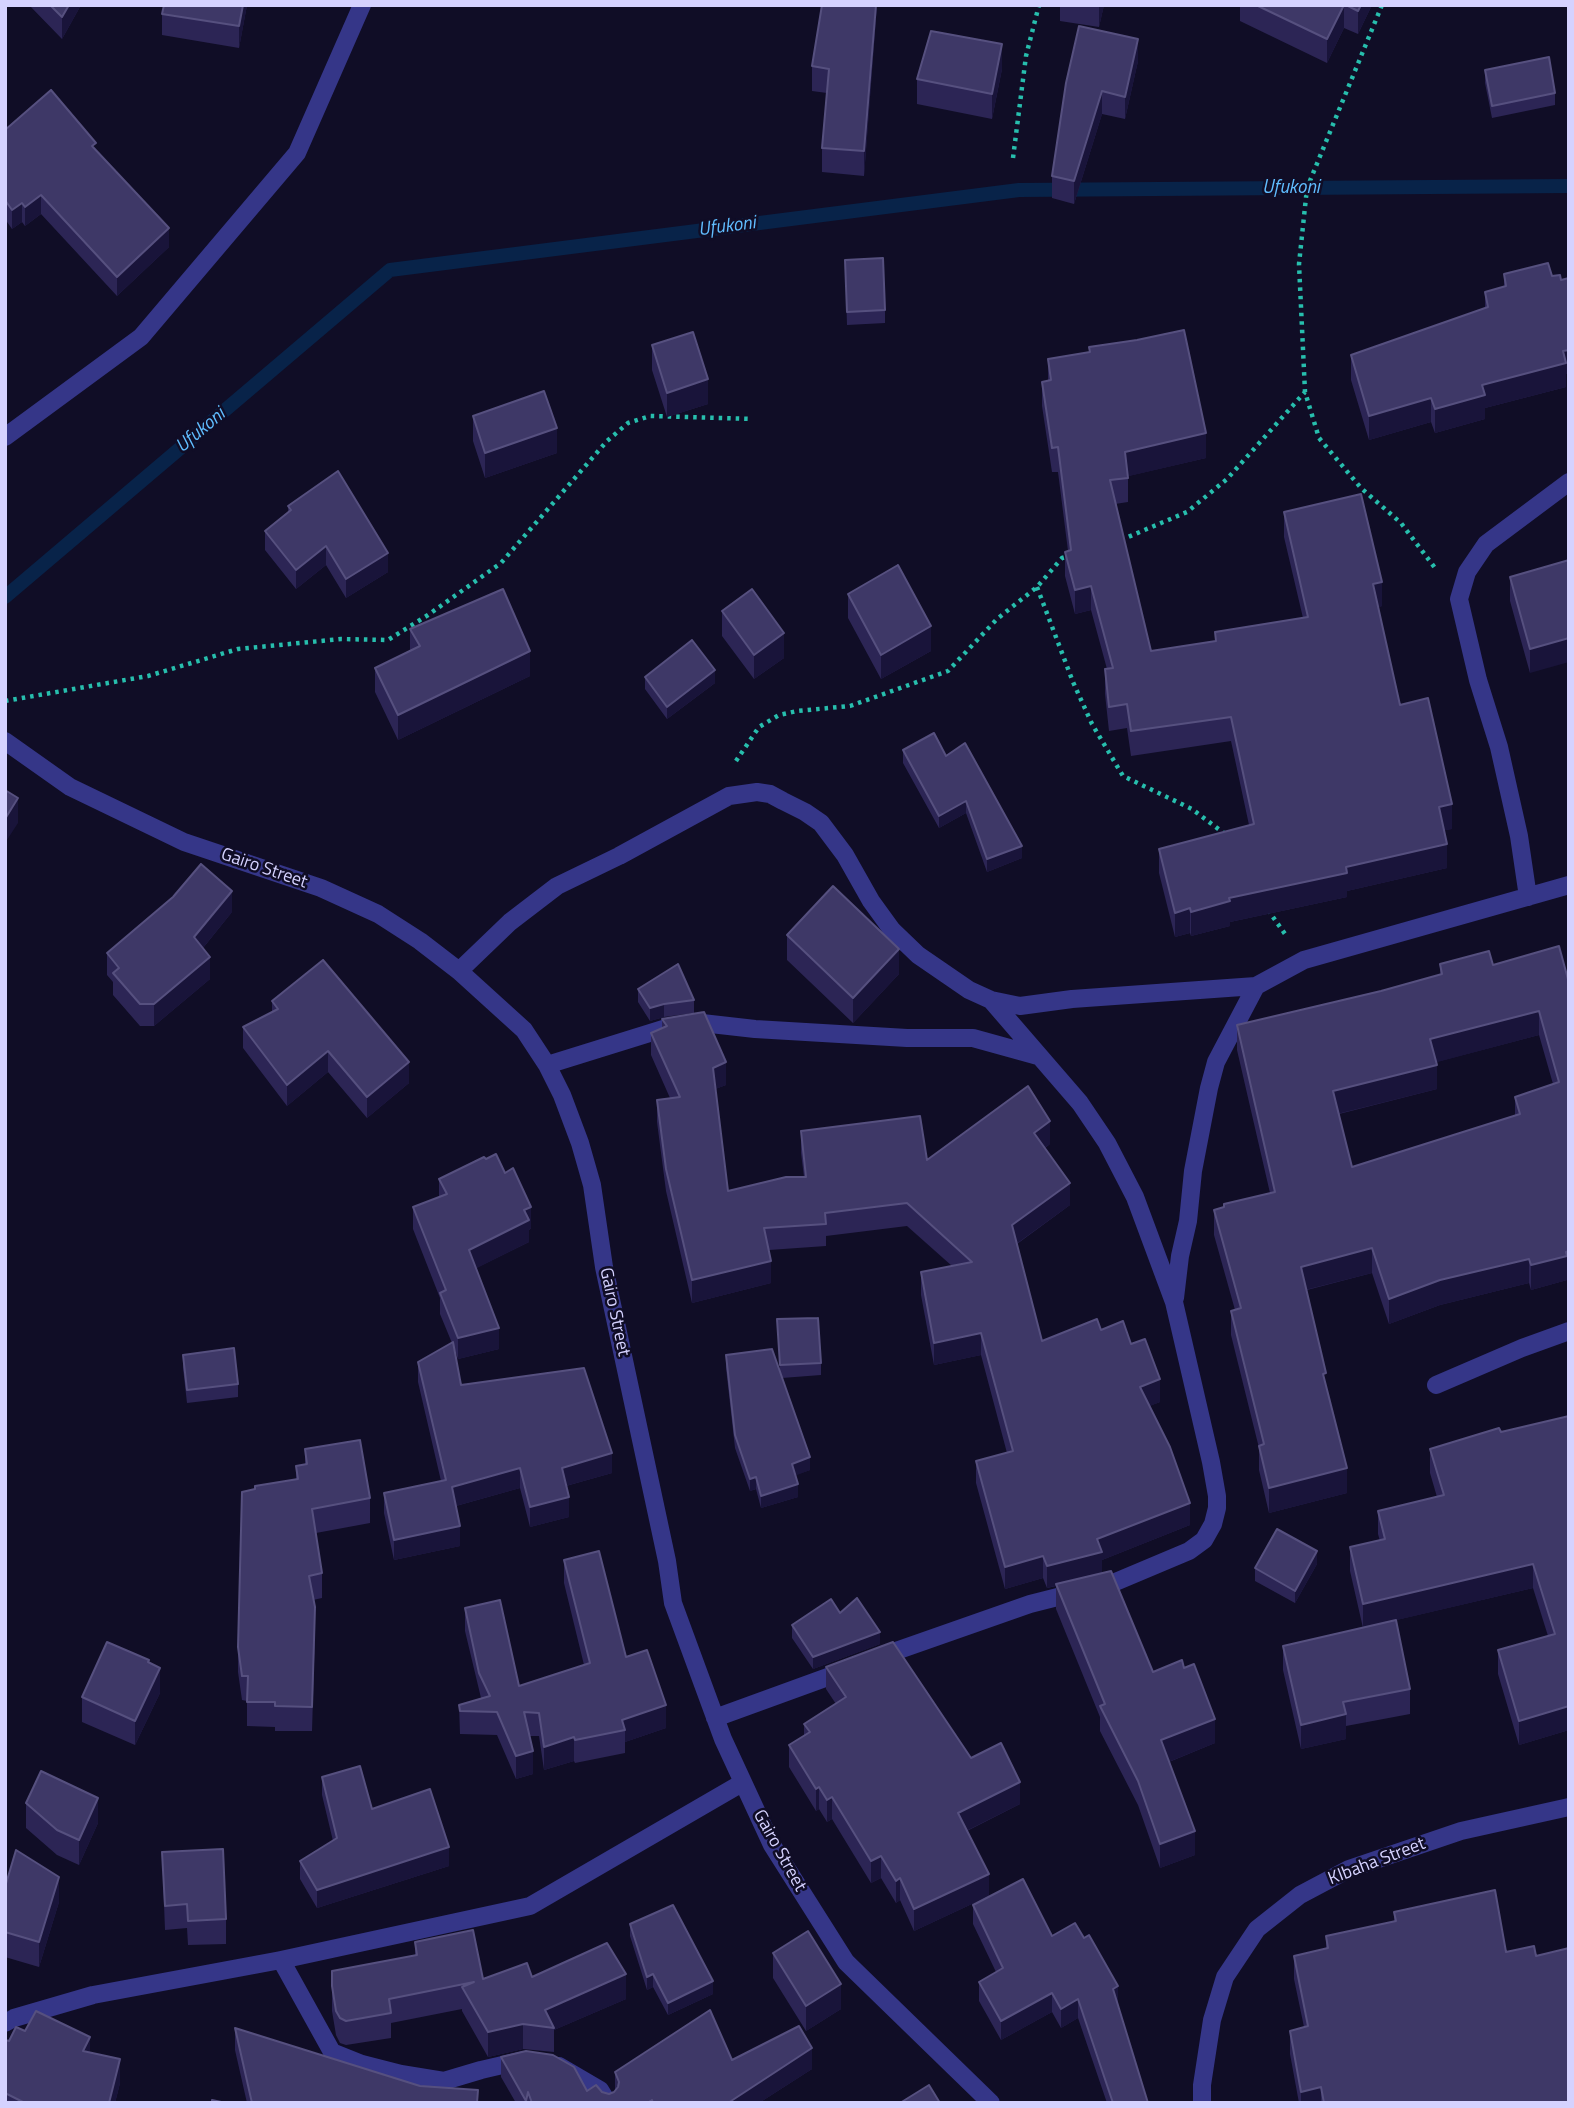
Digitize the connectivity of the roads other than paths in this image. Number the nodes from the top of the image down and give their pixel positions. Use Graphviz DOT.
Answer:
graph roads {
  1 [pos="362,5"];
  2 [pos="5,437"];
  3 [pos="1569,482"];
  4 [pos="5,741"];
  5 [pos="1569,885"];
  6 [pos="1528,897"];
  7 [pos="459,971"];
  8 [pos="1256,986"];
  9 [pos="990,1000"];
  10 [pos="1038,1056"];
  11 [pos="547,1065"];
  12 [pos="1174,1302"];
  13 [pos="1569,1331"];
  14 [pos="1436,1385"];
  15 [pos="715,1718"];
  16 [pos="742,1783"];
  17 [pos="1569,1807"];
  18 [pos="281,1960"];
  19 [pos="5,2023"];
  20 [pos="608,2103"];
  21 [pos="991,2103"];
  22 [pos="1202,2103"];
  1 -- 2 [label="street"];
  3 -- 6 [label="street"];
  4 -- 7 [label="street, Gairo Street"];
  5 -- 6 [label="street"];
  6 -- 8 [label="street"];
  7 -- 9 [label="street"];
  7 -- 11 [label="street, Gairo Street"];
  8 -- 9 [label="street"];
  8 -- 12 [label="street"];
  9 -- 10 [label="street"];
  10 -- 11 [label="street"];
  10 -- 12 [label="street"];
  11 -- 15 [label="street, Gairo Street"];
  12 -- 15 [label="street"];
  13 -- 14 [label="street"];
  15 -- 16 [label="street, Gairo Street"];
  16 -- 18 [label="street"];
  16 -- 21 [label="street, Gairo Street"];
  17 -- 22 [label="street, KIbaha Street"];
  18 -- 19 [label="street"];
  18 -- 20 [label="street"];
}
